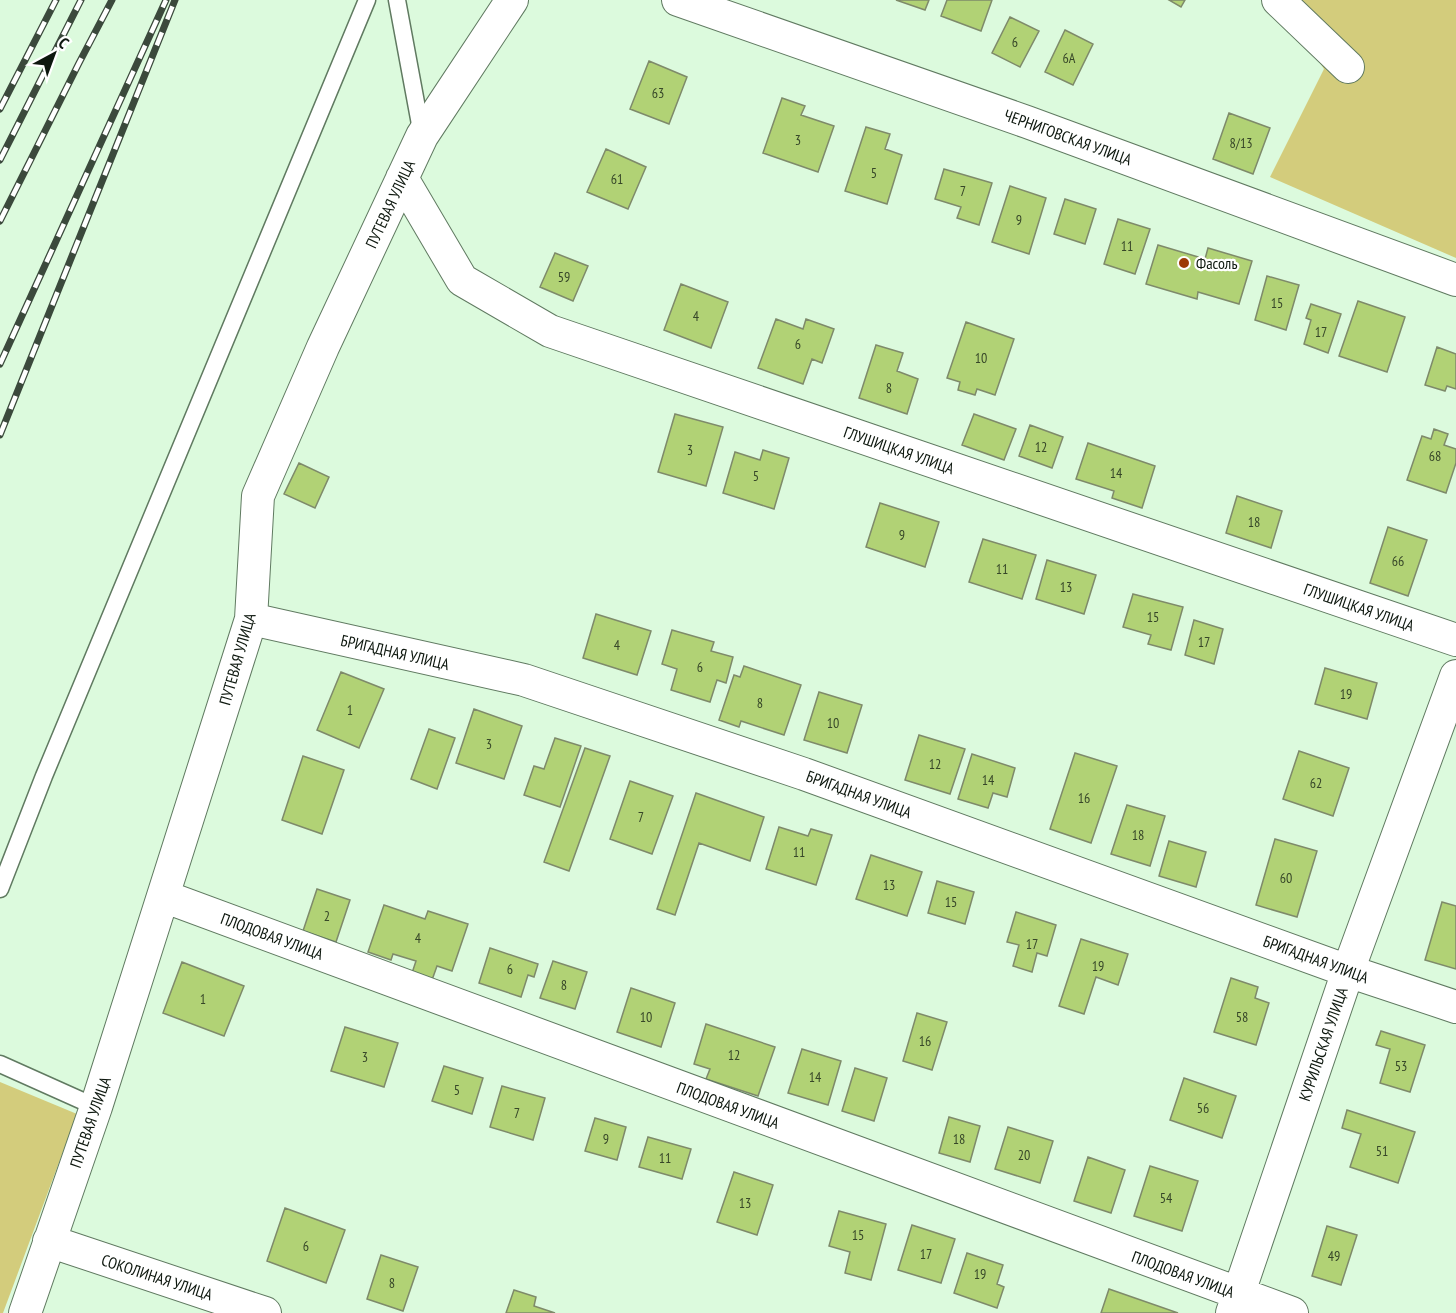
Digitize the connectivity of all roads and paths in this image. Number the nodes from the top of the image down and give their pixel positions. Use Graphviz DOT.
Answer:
graph roads {
  1 [pos="367,0"];
  2 [pos="397,0"];
  3 [pos="512,0"];
  4 [pos="678,0"];
  5 [pos="1278,0"];
  6 [pos="1348,67"];
  7 [pos="422,136"];
  8 [pos="402,178"];
  9 [pos="1456,280"];
  10 [pos="251,619"];
  11 [pos="1456,640"];
  12 [pos="1456,676"];
  13 [pos="0,889"];
  14 [pos="163,896"];
  15 [pos="1348,971"];
  16 [pos="1456,1007"];
  17 [pos="0,1064"];
  18 [pos="96,1107"];
  19 [pos="49,1241"];
  20 [pos="1235,1304"];
  21 [pos="25,1313"];
  22 [pos="265,1313"];
  23 [pos="1292,1313"];
  1 -- 13 [label="lane"];
  2 -- 7 [label="lane"];
  3 -- 7 [label="street, ПУТЕВАЯ УЛИЦА"];
  4 -- 9 [label="street, ЧЕРНИГОВСКАЯ УЛИЦА"];
  5 -- 6 [label="street"];
  7 -- 8 [label="street, ПУТЕВАЯ УЛИЦА"];
  8 -- 10 [label="street, ПУТЕВАЯ УЛИЦА"];
  8 -- 11 [label="street, ГЛУШИЦКАЯ УЛИЦА"];
  10 -- 14 [label="street, ПУТЕВАЯ УЛИЦА"];
  10 -- 15 [label="street, БРИГАДНАЯ УЛИЦА"];
  12 -- 15 [label="street, КУРИЛЬСКАЯ УЛИЦА"];
  14 -- 18 [label="street, ПУТЕВАЯ УЛИЦА"];
  14 -- 20 [label="street, ПЛОДОВАЯ УЛИЦА"];
  15 -- 16 [label="street, БРИГАДНАЯ УЛИЦА"];
  15 -- 20 [label="street, КУРИЛЬСКАЯ УЛИЦА"];
  17 -- 18 [label="lane"];
  18 -- 19 [label="street, ПУТЕВАЯ УЛИЦА"];
  19 -- 21 [label="street, ПУТЕВАЯ УЛИЦА"];
  19 -- 22 [label="street, СОКОЛИНАЯ УЛИЦА"];
  20 -- 23 [label="street, ПЛОДОВАЯ УЛИЦА"];
}
